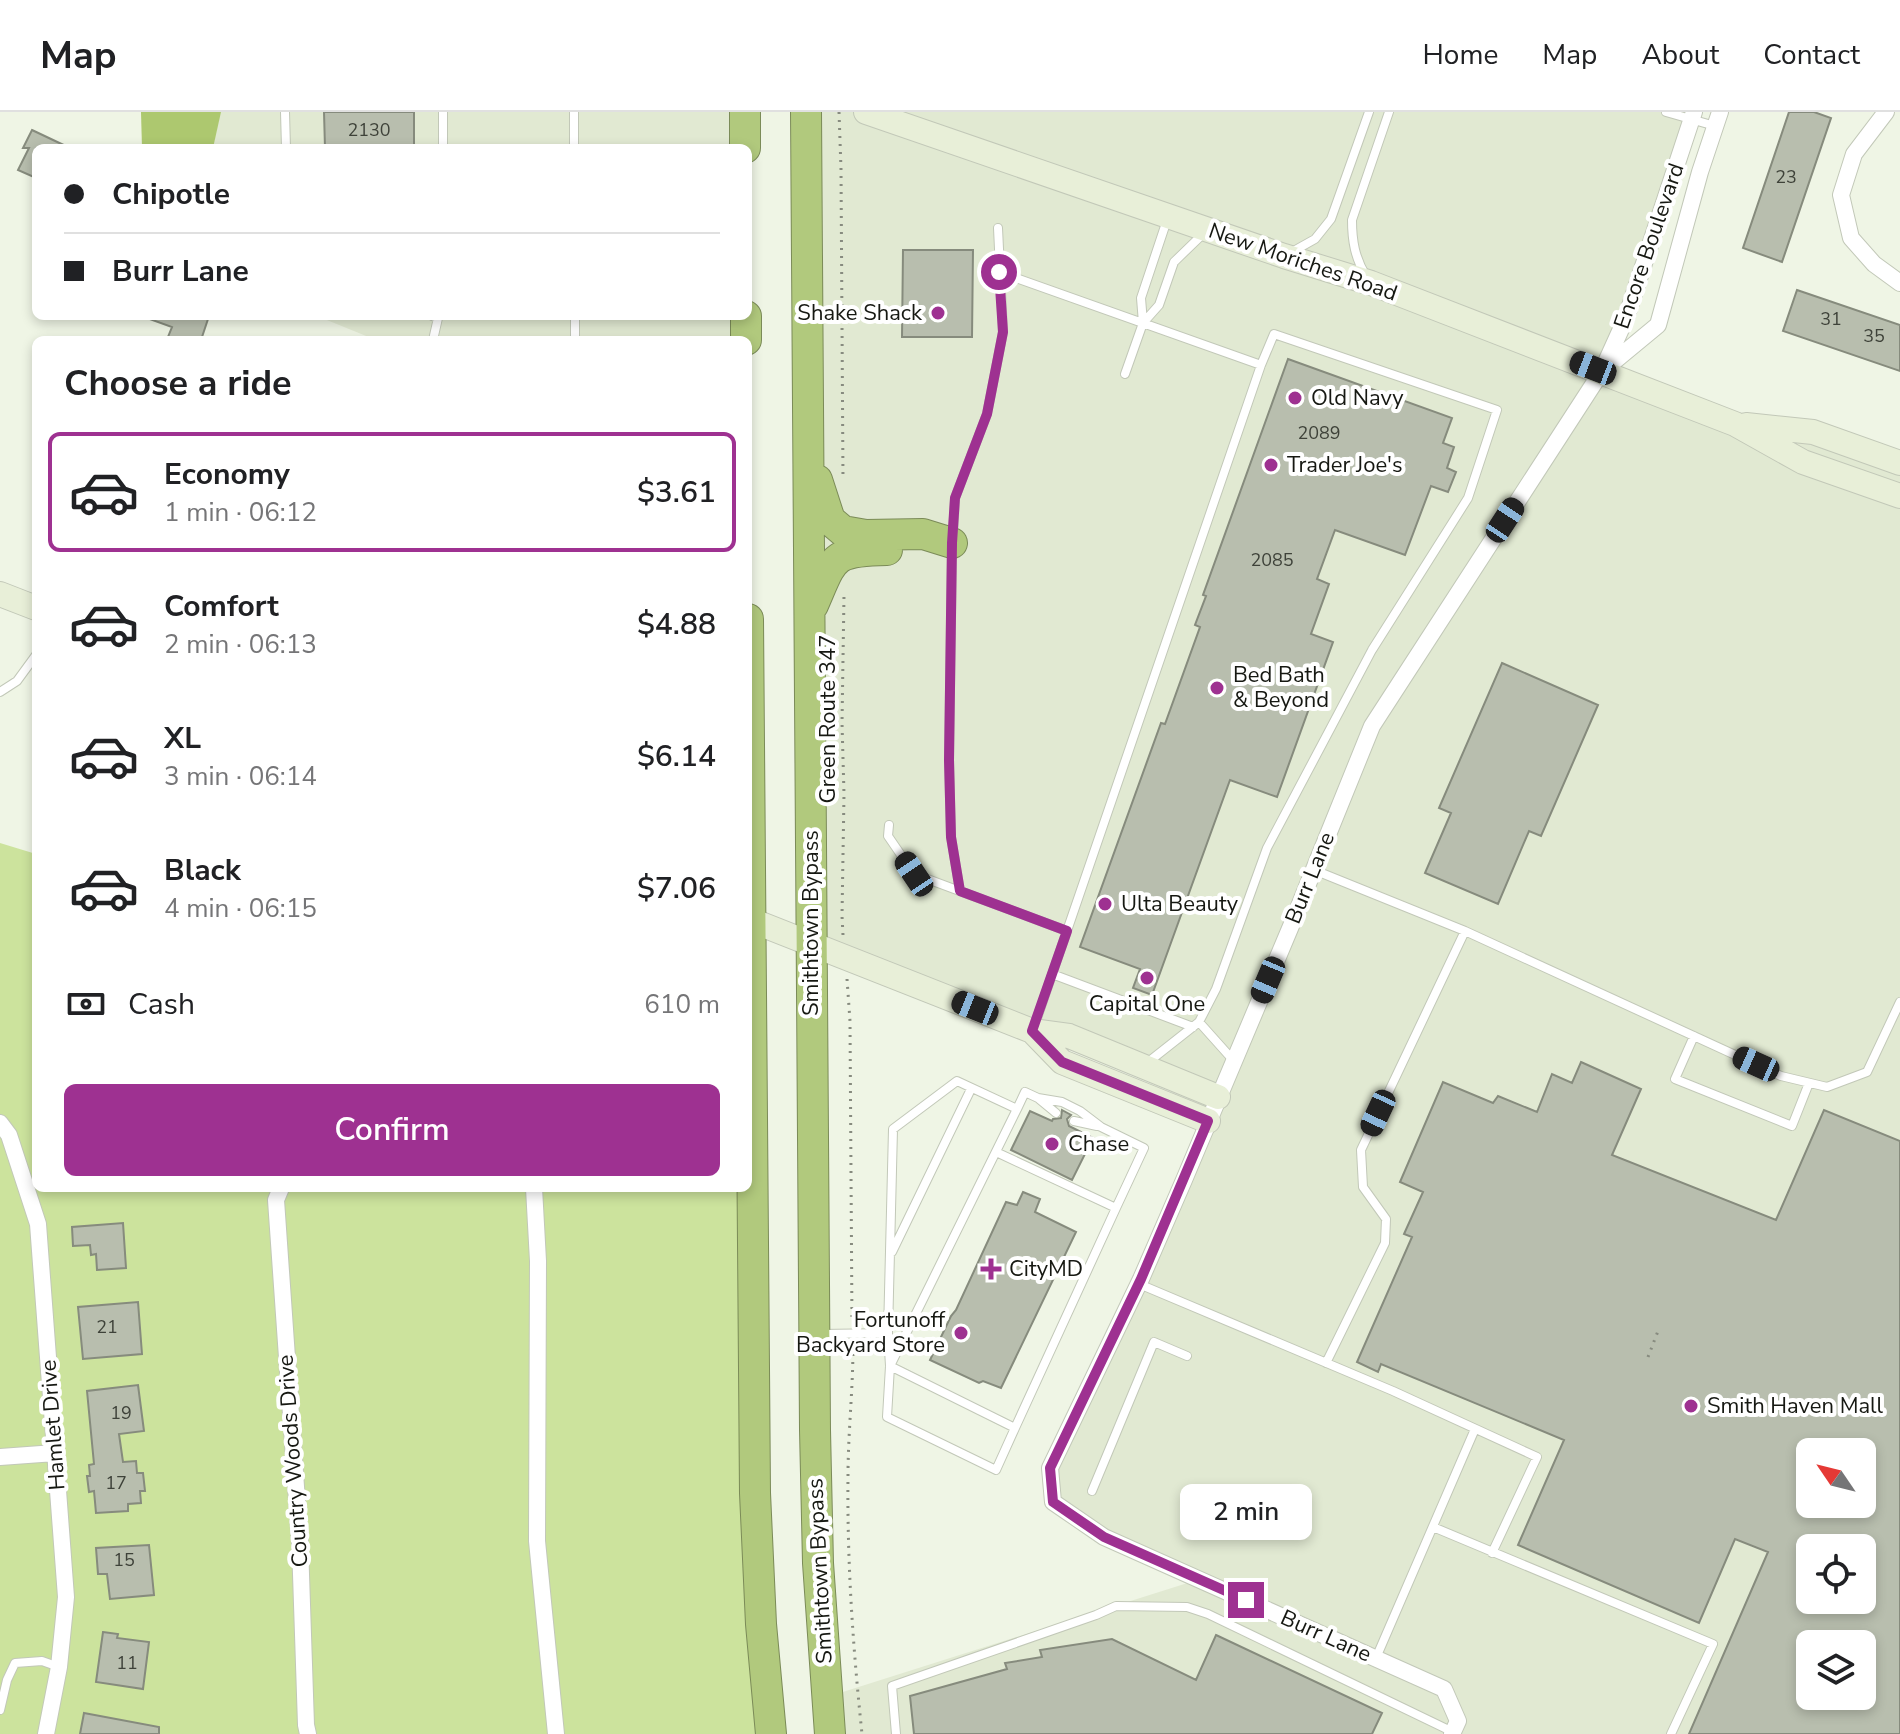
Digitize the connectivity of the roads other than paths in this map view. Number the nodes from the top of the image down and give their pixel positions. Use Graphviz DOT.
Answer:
graph roads {
  1 [pos="285,112"];
  2 [pos="443,112"];
  3 [pos="574,112"];
  4 [pos="745,112"];
  5 [pos="806,112"];
  6 [pos="866,112"];
  7 [pos="1369,112"];
  8 [pos="1389,112"];
  9 [pos="1666,112"];
  10 [pos="1886,112"];
  11 [pos="1693,116"];
  12 [pos="1717,119"];
  13 [pos="286,144"];
  14 [pos="443,144"];
  15 [pos="574,144"];
  16 [pos="745,144"];
  17 [pos="1169,216"];
  18 [pos="998,228"];
  19 [pos="1207,230"];
  20 [pos="1284,256"];
  21 [pos="999,272"];
  22 [pos="1371,283"];
  23 [pos="1900,283"];
  24 [pos="1143,323"];
  25 [pos="1261,365"];
  26 [pos="1602,371"];
  27 [pos="1125,374"];
  28 [pos="1735,424"];
  29 [pos="808,453"];
  30 [pos="1900,463"];
  31 [pos="1900,496"];
  32 [pos="952,543"];
  33 [pos="0,594"];
  34 [pos="32,606"];
  35 [pos="809,614"];
  36 [pos="32,660"];
  37 [pos="0,692"];
  38 [pos="889,825"];
  39 [pos="1314,870"];
  40 [pos="960,891"];
  41 [pos="752,920"];
  42 [pos="1067,931"];
  43 [pos="1465,931"];
  44 [pos="811,943"];
  45 [pos="1052,974"];
  46 [pos="1900,1002"];
  47 [pos="1196,1024"];
  48 [pos="1032,1031"];
  49 [pos="1694,1036"];
  50 [pos="1234,1061"];
  51 [pos="1143,1066"];
  52 [pos="1809,1083"];
  53 [pos="971,1089"];
  54 [pos="1218,1097"];
  55 [pos="1038,1098"];
  56 [pos="1017,1109"];
  57 [pos="1056,1113"];
  58 [pos="1074,1121"];
  59 [pos="1208,1121"];
  60 [pos="0,1123"];
  61 [pos="1101,1127"];
  62 [pos="996,1152"];
  63 [pos="279,1192"];
  64 [pos="534,1192"];
  65 [pos="752,1192"];
  66 [pos="1116,1208"];
  67 [pos="890,1256"];
  68 [pos="1139,1284"];
  69 [pos="888,1333"];
  70 [pos="814,1334"];
  71 [pos="1187,1356"];
  72 [pos="1326,1363"];
  73 [pos="890,1366"];
  74 [pos="1015,1428"];
  75 [pos="1475,1429"];
  76 [pos="55,1453"];
  77 [pos="0,1457"];
  78 [pos="1092,1491"];
  79 [pos="1433,1527"];
  80 [pos="1492,1553"];
  81 [pos="1376,1658"];
  82 [pos="59,1667"];
  83 [pos="0,1710"];
  84 [pos="1452,1733"];
  85 [pos="46,1734"];
  86 [pos="308,1734"];
  87 [pos="556,1734"];
  88 [pos="771,1734"];
  89 [pos="830,1734"];
  90 [pos="896,1734"];
  91 [pos="1671,1734"];
  1 -- 13 [label="lane"];
  2 -- 14 [label="lane"];
  3 -- 15 [label="lane"];
  4 -- 16 [label="highway"];
  5 -- 29 [label="highway, Smithtown Bypass"];
  6 -- 17 [label="main road, New Moriches Road"];
  7 -- 20 [label="lane"];
  8 -- 22 [label="lane"];
  9 -- 11 [label="lane"];
  10 -- 23 [label="street"];
  11 -- 12 [label="lane"];
  11 -- 26 [label="street, Encore Boulevard"];
  12 -- 26 [label="street, Encore Boulevard"];
  17 -- 19 [label="main road, New Moriches Road"];
  17 -- 24 [label="lane"];
  18 -- 21 [label="lane"];
  19 -- 20 [label="main road, New Moriches Road"];
  19 -- 24 [label="lane"];
  20 -- 22 [label="main road, New Moriches Road"];
  21 -- 24 [label="lane"];
  21 -- 32 [label="lane"];
  22 -- 26 [label="main road, New Moriches Road"];
  24 -- 25 [label="lane"];
  24 -- 27 [label="lane"];
  25 -- 42 [label="lane"];
  25 -- 47 [label="lane"];
  26 -- 28 [label="main road, New Moriches Road"];
  26 -- 39 [label="street, Burr Lane"];
  28 -- 30 [label="main road, New Moriches Road"];
  28 -- 31 [label="main road, New Moriches Road"];
  29 -- 32 [label="highway"];
  29 -- 35 [label="highway, Smithtown Bypass"];
  32 -- 35 [label="highway"];
  32 -- 40 [label="lane"];
  33 -- 34 [label="main road"];
  35 -- 44 [label="highway, Smithtown Bypass"];
  36 -- 37 [label="lane"];
  38 -- 40 [label="lane"];
  39 -- 43 [label="lane"];
  39 -- 50 [label="street, Burr Lane"];
  40 -- 42 [label="lane"];
  41 -- 44 [label="main road"];
  42 -- 45 [label="lane"];
  43 -- 49 [label="lane"];
  43 -- 72 [label="lane"];
  44 -- 48 [label="main road"];
  44 -- 70 [label="highway, Smithtown Bypass"];
  45 -- 47 [label="lane"];
  45 -- 48 [label="lane"];
  46 -- 52 [label="lane"];
  47 -- 50 [label="lane"];
  47 -- 51 [label="lane"];
  48 -- 51 [label="main road"];
  48 -- 59 [label="main road"];
  49 -- 52 [label="lane"];
  49 -- 52 [label="lane"];
  50 -- 54 [label="street, Burr Lane"];
  51 -- 54 [label="main road"];
  53 -- 56 [label="lane"];
  53 -- 67 [label="lane"];
  53 -- 67 [label="lane"];
  54 -- 59 [label="street, Burr Lane"];
  55 -- 56 [label="lane"];
  55 -- 57 [label="lane"];
  55 -- 61 [label="lane"];
  56 -- 62 [label="lane"];
  58 -- 61 [label="lane"];
  59 -- 68 [label="street, Burr Lane"];
  60 -- 76 [label="street, Hamlet Drive"];
  61 -- 66 [label="lane"];
  62 -- 66 [label="lane"];
  62 -- 73 [label="lane"];
  63 -- 86 [label="street, Country Woods Drive"];
  64 -- 87 [label="street"];
  65 -- 88 [label="highway"];
  66 -- 74 [label="lane"];
  67 -- 69 [label="lane"];
  68 -- 72 [label="lane"];
  68 -- 81 [label="street, Burr Lane"];
  69 -- 70 [label="lane"];
  69 -- 73 [label="lane"];
  70 -- 89 [label="highway, Smithtown Bypass"];
  71 -- 78 [label="lane"];
  72 -- 75 [label="lane"];
  73 -- 74 [label="lane"];
  73 -- 74 [label="lane"];
  75 -- 79 [label="lane"];
  75 -- 80 [label="lane"];
  76 -- 77 [label="street"];
  76 -- 82 [label="street, Hamlet Drive"];
  79 -- 80 [label="lane"];
  79 -- 81 [label="lane"];
  80 -- 91 [label="lane"];
  81 -- 84 [label="street, Burr Lane"];
  82 -- 83 [label="lane"];
  82 -- 85 [label="street, Hamlet Drive"];
  84 -- 90 [label="lane"];
}
